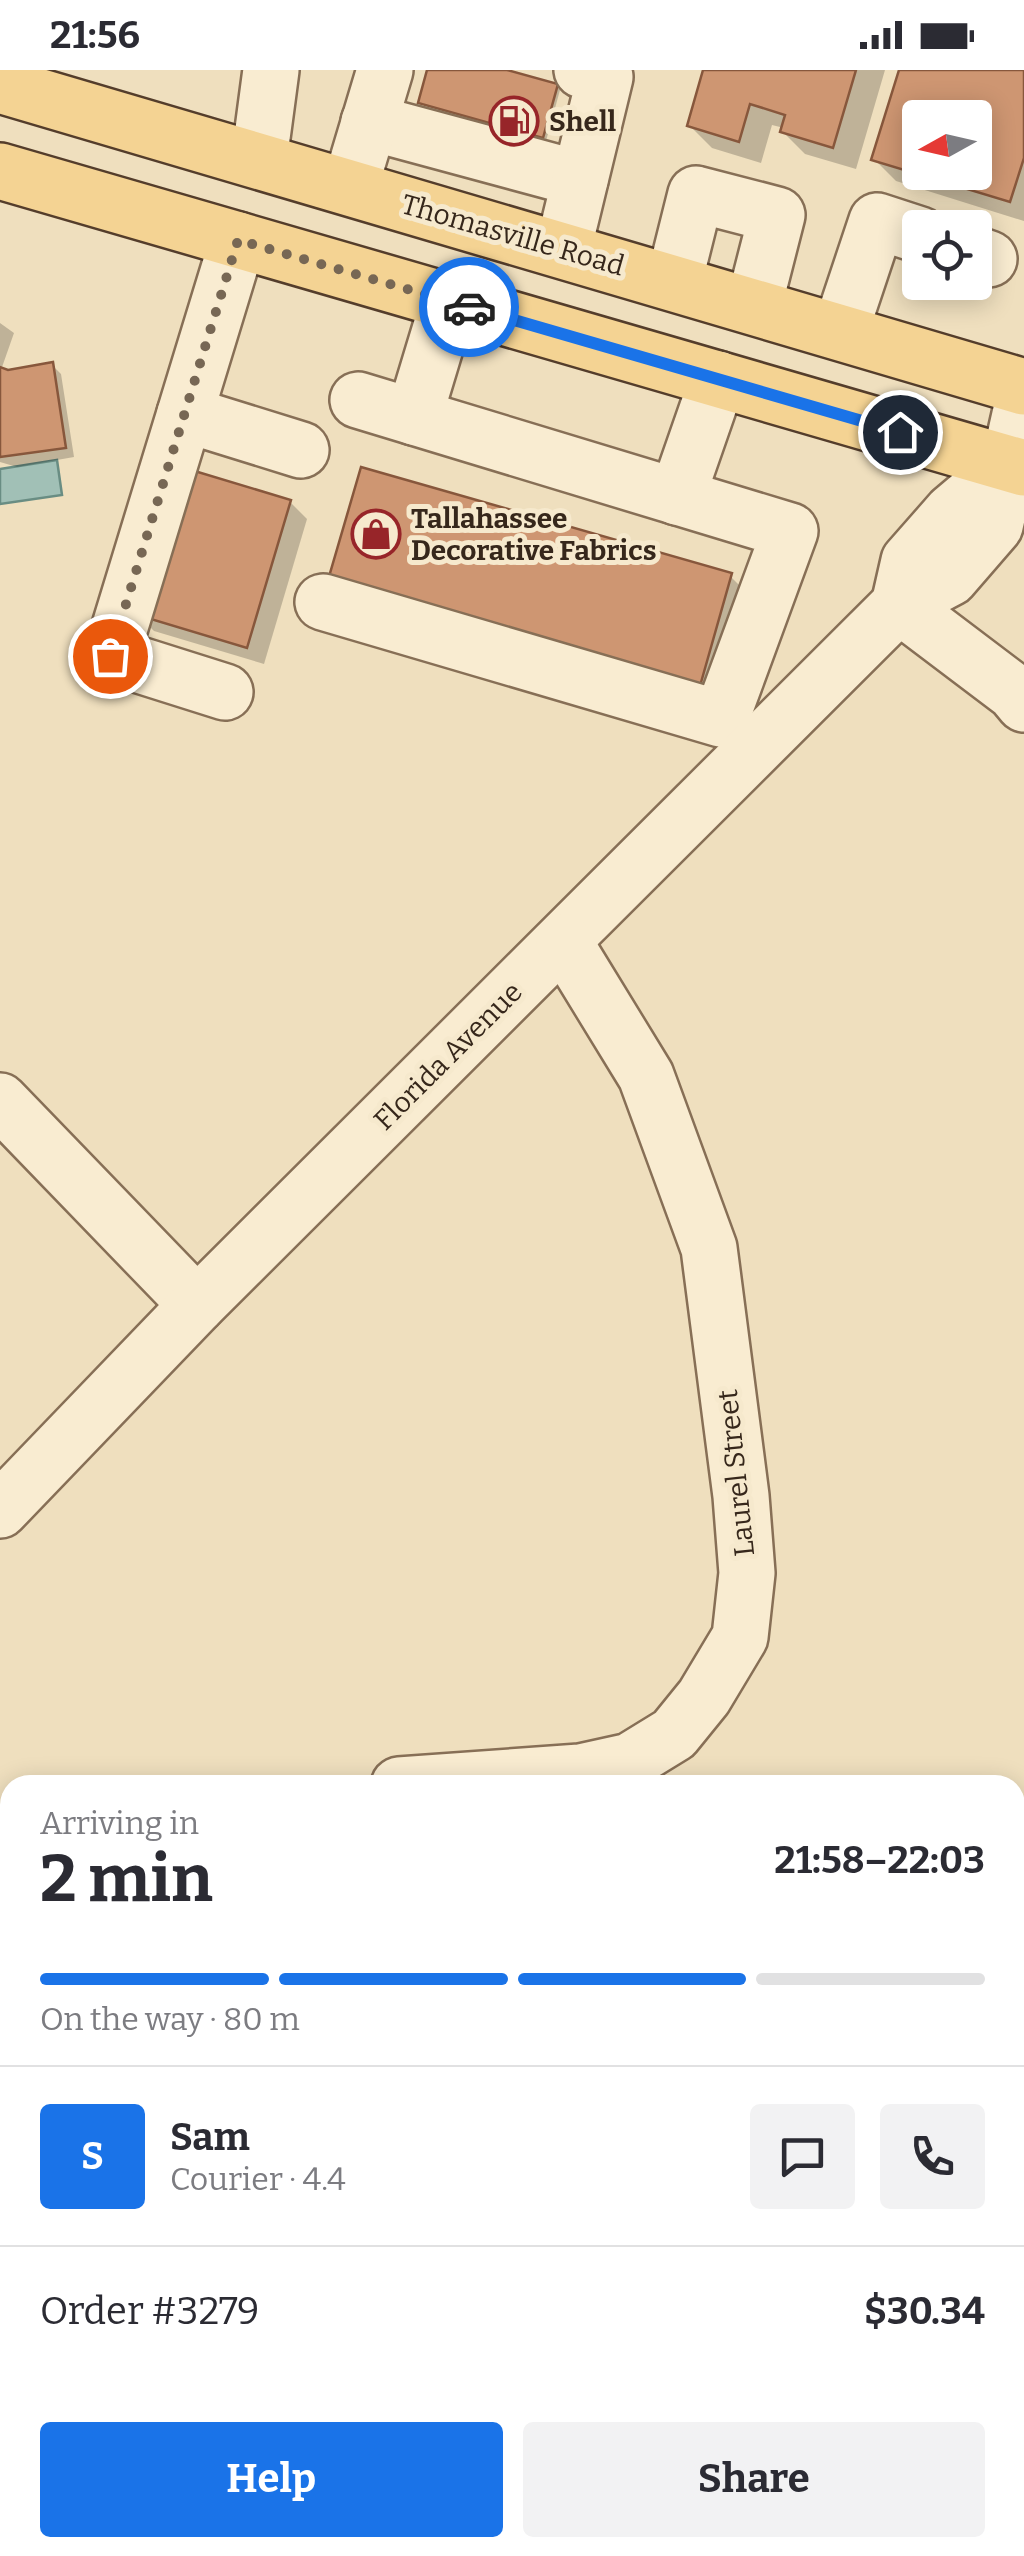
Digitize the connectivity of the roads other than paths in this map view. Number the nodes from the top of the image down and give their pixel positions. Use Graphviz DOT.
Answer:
graph roads {
  1 [pos="272,70"];
  2 [pos="385,70"];
  3 [pos="582,70"];
  4 [pos="0,86"];
  5 [pos="369,122"];
  6 [pos="466,148"];
  7 [pos="259,160"];
  8 [pos="0,172"];
  9 [pos="580,179"];
  10 [pos="350,187"];
  11 [pos="449,216"];
  12 [pos="902,229"];
  13 [pos="238,240"];
  14 [pos="563,250"];
  15 [pos="325,266"];
  16 [pos="674,282"];
  17 [pos="449,302"];
  18 [pos="754,305"];
  19 [pos="840,332"];
  20 [pos="718,379"];
  21 [pos="1024,387"];
  22 [pos="1024,397"];
  23 [pos="358,400"];
  24 [pos="185,414"];
  25 [pos="414,417"];
  26 [pos="301,450"];
  27 [pos="1017,466"];
  28 [pos="677,497"];
  29 [pos="323,602"];
  30 [pos="900,605"];
  31 [pos="226,692"];
  32 [pos="1024,704"];
  33 [pos="564,942"];
  34 [pos="0,1101"];
  35 [pos="197,1304"];
  36 [pos="0,1510"];
  37 [pos="538,1775"];
  1 -- 7 [label="street"];
  2 -- 5 [label="street"];
  3 -- 9 [label="street"];
  4 -- 7 [label="main road, Thomasville Road"];
  5 -- 6 [label="street"];
  5 -- 10 [label="street"];
  6 -- 9 [label="street"];
  6 -- 11 [label="street"];
  7 -- 10 [label="main road, Thomasville Road"];
  7 -- 13 [label="main road"];
  8 -- 13 [label="main road"];
  9 -- 14 [label="street"];
  10 -- 11 [label="main road, Thomasville Road"];
  10 -- 15 [label="main road"];
  11 -- 14 [label="main road, Thomasville Road"];
  12 -- 19 [label="street"];
  13 -- 15 [label="main road"];
  13 -- 24 [label="street"];
  14 -- 16 [label="main road, Thomasville Road"];
  15 -- 17 [label="main road"];
  16 -- 18 [label="main road, Thomasville Road"];
  16 -- 18 [label="street"];
  17 -- 20 [label="main road"];
  17 -- 25 [label="street"];
  18 -- 19 [label="main road, Thomasville Road"];
  19 -- 21 [label="main road, Thomasville Road"];
  20 -- 27 [label="main road"];
  20 -- 28 [label="street"];
  22 -- 27 [label="street"];
  23 -- 25 [label="street"];
  24 -- 26 [label="street"];
  24 -- 31 [label="street"];
  25 -- 28 [label="street"];
  27 -- 30 [label="street, Florida Avenue"];
  28 -- 29 [label="street"];
  30 -- 32 [label="street"];
  30 -- 33 [label="street, Florida Avenue"];
  33 -- 35 [label="street, Florida Avenue"];
  33 -- 37 [label="street, Laurel Street"];
  34 -- 35 [label="street"];
  35 -- 36 [label="street, Florida Avenue"];
}
